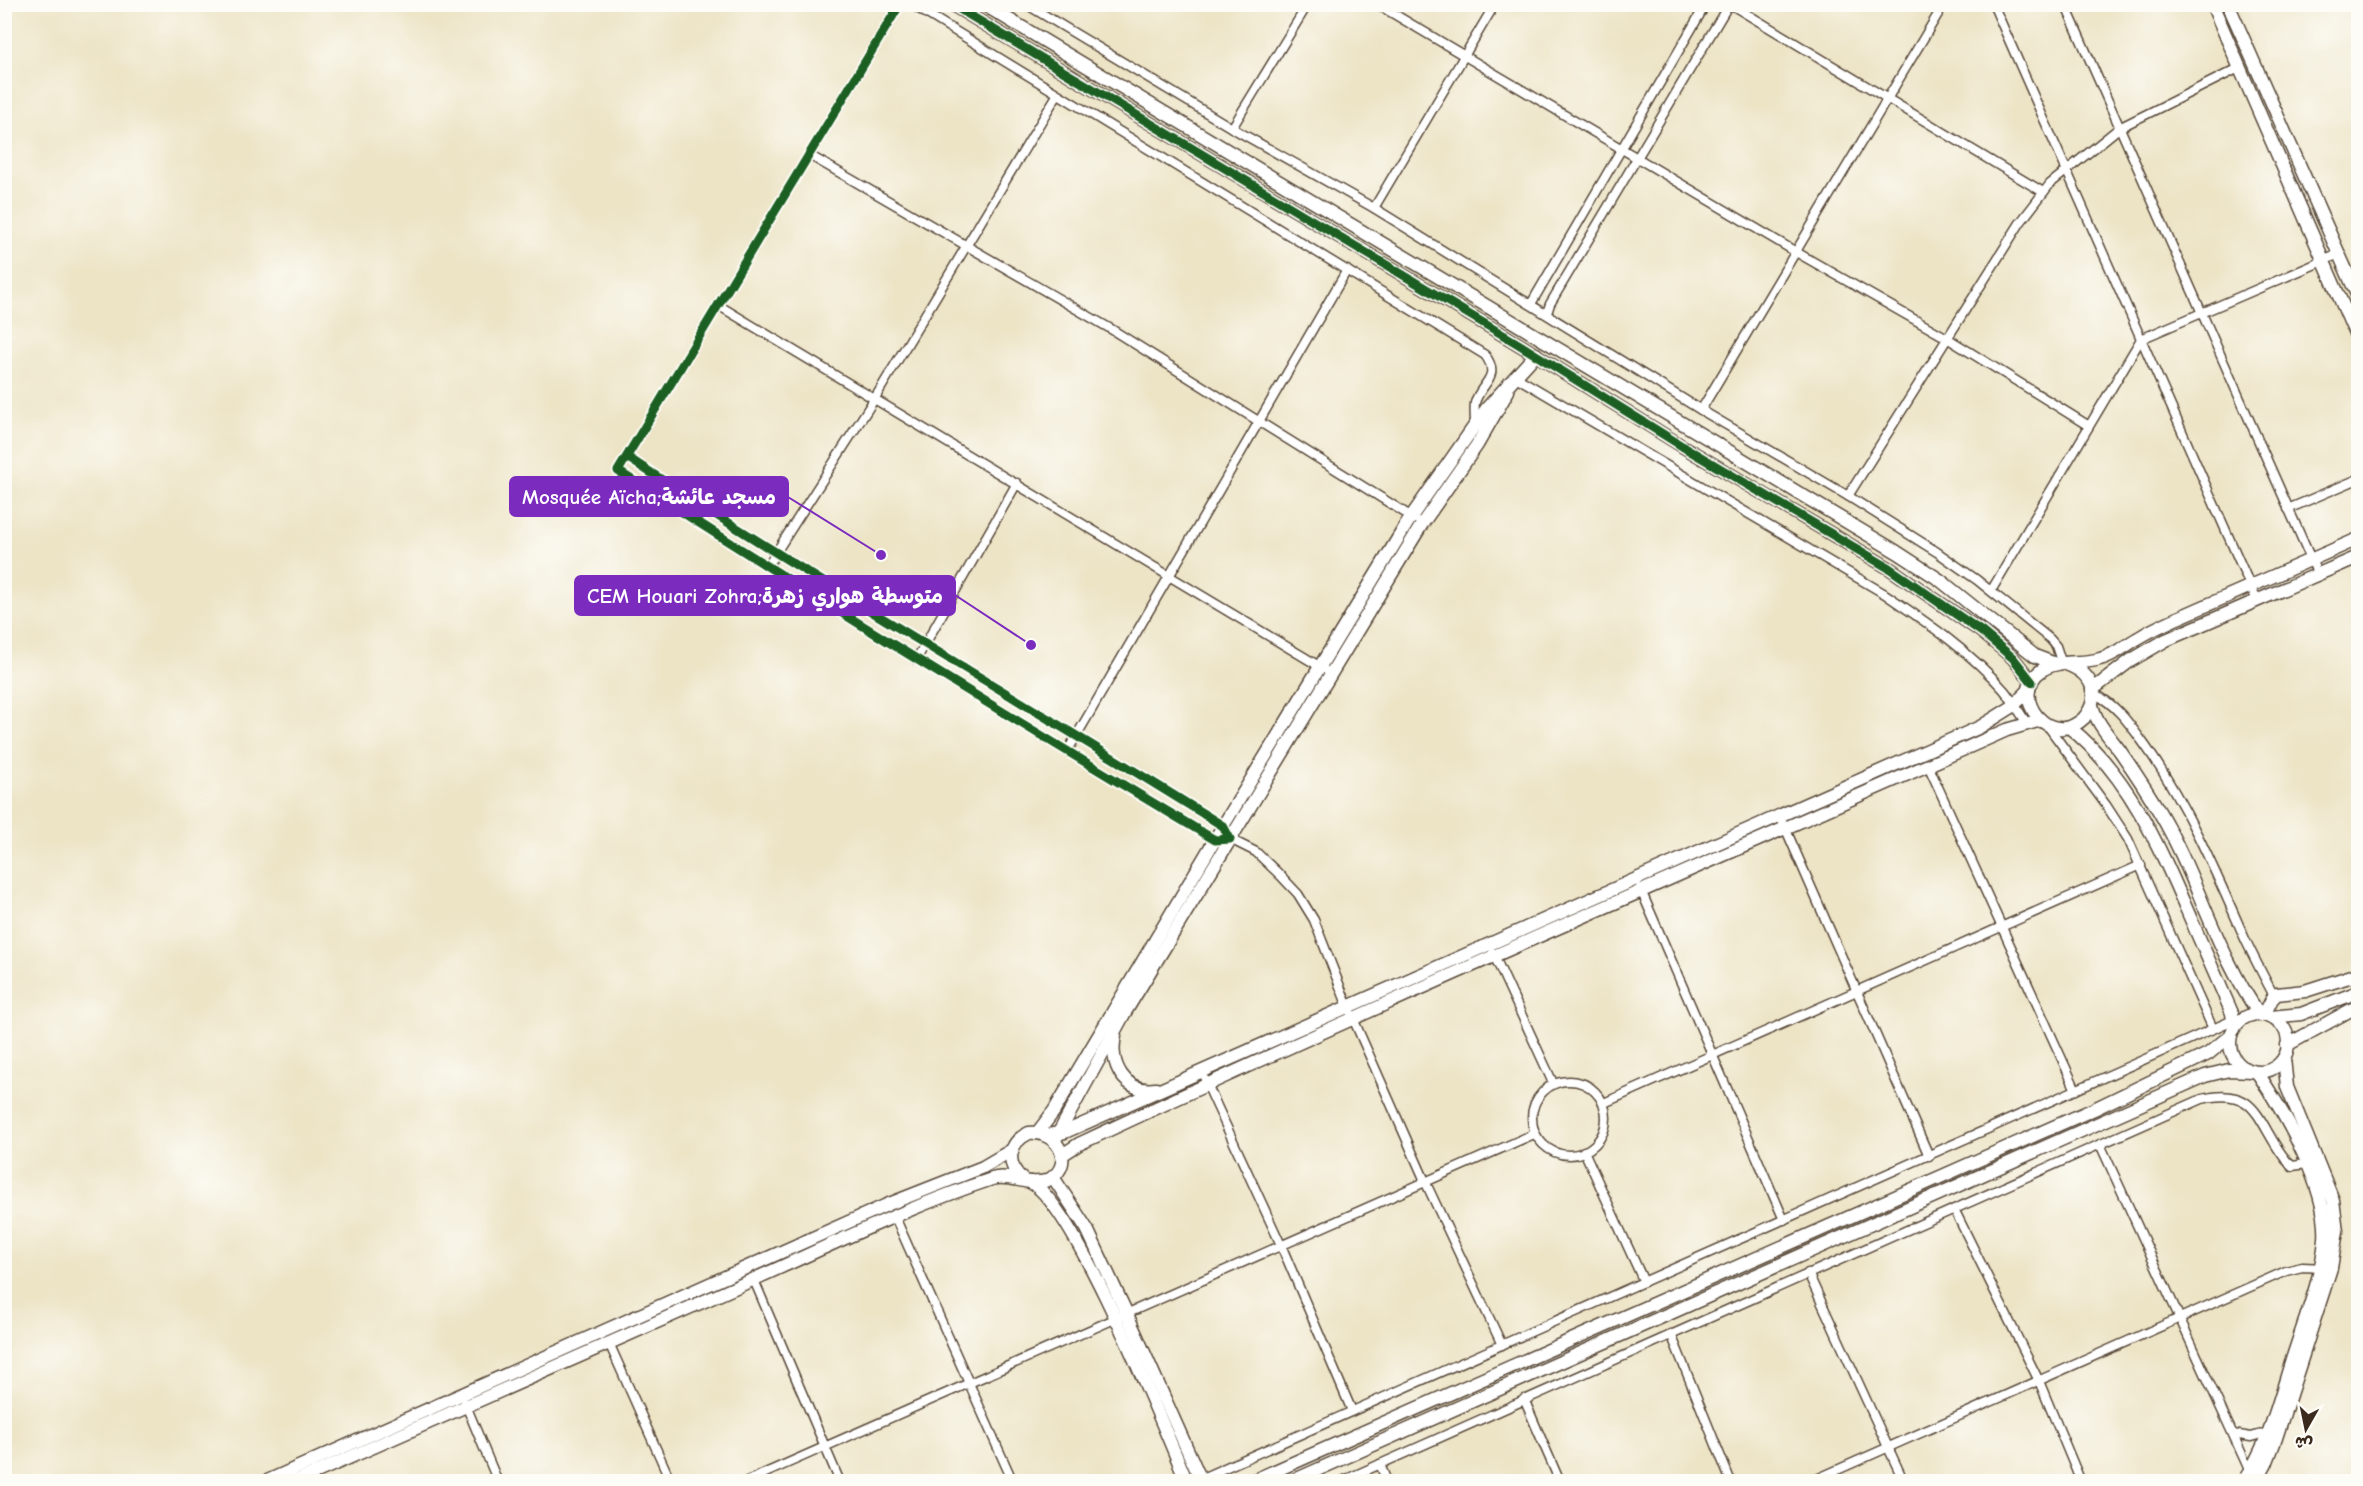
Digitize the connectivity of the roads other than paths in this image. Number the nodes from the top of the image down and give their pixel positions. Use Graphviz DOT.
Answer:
graph roads {
  1 [pos="900,4"];
  2 [pos="911,4"];
  3 [pos="951,4"];
  4 [pos="983,4"];
  5 [pos="1026,4"];
  6 [pos="1308,4"];
  7 [pos="1377,4"];
  8 [pos="1496,4"];
  9 [pos="1706,4"];
  10 [pos="1730,4"];
  11 [pos="1944,4"];
  12 [pos="1993,4"];
  13 [pos="2065,4"];
  14 [pos="2212,4"];
  15 [pos="2228,4"];
  16 [pos="1465,55"];
  17 [pos="2239,68"];
  18 [pos="1057,95"];
  19 [pos="1888,98"];
  20 [pos="1232,128"];
  21 [pos="2119,128"];
  22 [pos="1623,148"];
  23 [pos="809,155"];
  24 [pos="1638,157"];
  25 [pos="2066,169"];
  26 [pos="2043,192"];
  27 [pos="1374,208"];
  28 [pos="967,245"];
  29 [pos="1796,252"];
  30 [pos="2339,254"];
  31 [pos="2323,261"];
  32 [pos="1347,270"];
  33 [pos="2358,297"];
  34 [pos="1531,304"];
  35 [pos="718,305"];
  36 [pos="1547,313"];
  37 [pos="2201,313"];
  38 [pos="1947,338"];
  39 [pos="2141,339"];
  40 [pos="2358,340"];
  41 [pos="1536,354"];
  42 [pos="1516,377"];
  43 [pos="875,398"];
  44 [pos="1701,410"];
  45 [pos="1259,423"];
  46 [pos="1475,423"];
  47 [pos="2089,426"];
  48 [pos="627,458"];
  49 [pos="2358,479"];
  50 [pos="1017,483"];
  51 [pos="1848,496"];
  52 [pos="2288,509"];
  53 [pos="1417,521"];
  54 [pos="2358,539"];
  55 [pos="775,554"];
  56 [pos="2358,557"];
  57 [pos="2311,560"];
  58 [pos="768,567"];
  59 [pos="2318,575"];
  60 [pos="1169,577"];
  61 [pos="2250,586"];
  62 [pos="1991,591"];
  63 [pos="2256,601"];
  64 [pos="924,643"];
  65 [pos="916,660"];
  66 [pos="2061,664"];
  67 [pos="1326,670"];
  68 [pos="2030,686"];
  69 [pos="2092,696"];
  70 [pos="2014,705"];
  71 [pos="2044,723"];
  72 [pos="2028,724"];
  73 [pos="2068,727"];
  74 [pos="1077,735"];
  75 [pos="1067,752"];
  76 [pos="1928,765"];
  77 [pos="1779,816"];
  78 [pos="1223,826"];
  79 [pos="1785,828"];
  80 [pos="1230,839"];
  81 [pos="1215,840"];
  82 [pos="2141,865"];
  83 [pos="1635,879"];
  84 [pos="1641,892"];
  85 [pos="2001,926"];
  86 [pos="1488,945"];
  87 [pos="1495,956"];
  88 [pos="2358,974"];
  89 [pos="1857,991"];
  90 [pos="2358,992"];
  91 [pos="2274,996"];
  92 [pos="2358,1006"];
  93 [pos="1348,1007"];
  94 [pos="1124,1014"];
  95 [pos="2265,1016"];
  96 [pos="1354,1018"];
  97 [pos="2235,1026"];
  98 [pos="2213,1029"];
  99 [pos="2287,1045"];
  100 [pos="1713,1055"];
  101 [pos="2284,1058"];
  102 [pos="1202,1071"];
  103 [pos="2255,1071"];
  104 [pos="1553,1083"];
  105 [pos="1207,1084"];
  106 [pos="1166,1087"];
  107 [pos="2076,1090"];
  108 [pos="1604,1103"];
  109 [pos="1534,1134"];
  110 [pos="1049,1135"];
  111 [pos="2100,1144"];
  112 [pos="1011,1150"];
  113 [pos="1584,1151"];
  114 [pos="1062,1155"];
  115 [pos="1929,1156"];
  116 [pos="2307,1164"];
  117 [pos="1053,1177"];
  118 [pos="1027,1181"];
  119 [pos="1425,1181"];
  120 [pos="1954,1209"];
  121 [pos="895,1217"];
  122 [pos="1785,1220"];
  123 [pos="1281,1245"];
  124 [pos="2326,1268"];
  125 [pos="1808,1273"];
  126 [pos="754,1280"];
  127 [pos="1644,1282"];
  128 [pos="1126,1312"];
  129 [pos="1114,1317"];
  130 [pos="2180,1318"];
  131 [pos="1671,1334"];
  132 [pos="609,1343"];
  133 [pos="1502,1345"];
  134 [pos="2039,1381"];
  135 [pos="969,1382"];
  136 [pos="1524,1399"];
  137 [pos="464,1400"];
  138 [pos="1352,1411"];
  139 [pos="2269,1432"];
  140 [pos="2233,1434"];
  141 [pos="824,1447"];
  142 [pos="1889,1447"];
  143 [pos="1380,1464"];
  144 [pos="308,1474"];
  145 [pos="2251,1479"];
  146 [pos="1197,1480"];
  147 [pos="265,1482"];
  148 [pos="294,1482"];
  149 [pos="498,1482"];
  150 [pos="671,1482"];
  151 [pos="746,1482"];
  152 [pos="840,1482"];
  153 [pos="1013,1482"];
  154 [pos="1187,1482"];
  155 [pos="1250,1482"];
  156 [pos="1290,1482"];
  157 [pos="1340,1482"];
  158 [pos="1387,1482"];
  159 [pos="1560,1482"];
  160 [pos="1731,1482"];
  161 [pos="1810,1482"];
  162 [pos="1904,1482"];
  163 [pos="2081,1482"];
  1 -- 23 [label="street"];
  2 -- 18 [label="street"];
  3 -- 41 [label="street"];
  4 -- 66 [label="street"];
  5 -- 20 [label="street"];
  6 -- 20 [label="street"];
  7 -- 16 [label="street"];
  8 -- 16 [label="street"];
  9 -- 22 [label="street"];
  10 -- 19 [label="street"];
  10 -- 24 [label="street"];
  11 -- 19 [label="street"];
  12 -- 25 [label="street"];
  13 -- 21 [label="street"];
  14 -- 17 [label="street"];
  15 -- 30 [label="street"];
  16 -- 22 [label="street"];
  16 -- 27 [label="street"];
  17 -- 21 [label="street"];
  17 -- 31 [label="street"];
  18 -- 28 [label="street"];
  18 -- 32 [label="street"];
  19 -- 26 [label="street"];
  19 -- 29 [label="street"];
  20 -- 27 [label="street"];
  21 -- 25 [label="street"];
  21 -- 37 [label="street"];
  22 -- 24 [label="street"];
  22 -- 34 [label="street"];
  23 -- 28 [label="street"];
  23 -- 35 [label="street"];
  24 -- 29 [label="street"];
  24 -- 36 [label="street"];
  25 -- 26 [label="street"];
  25 -- 39 [label="street"];
  26 -- 38 [label="street"];
  27 -- 34 [label="street"];
  28 -- 43 [label="street"];
  28 -- 45 [label="street"];
  29 -- 38 [label="street"];
  29 -- 44 [label="street"];
  30 -- 31 [label="street"];
  30 -- 33 [label="street"];
  31 -- 37 [label="street"];
  31 -- 40 [label="street"];
  32 -- 45 [label="street"];
  32 -- 46 [label="street"];
  34 -- 36 [label="street"];
  35 -- 43 [label="street"];
  35 -- 48 [label="street"];
  36 -- 44 [label="street"];
  37 -- 39 [label="street"];
  37 -- 52 [label="street"];
  38 -- 47 [label="street"];
  38 -- 51 [label="street"];
  39 -- 47 [label="street"];
  39 -- 61 [label="street"];
  41 -- 42 [label="street"];
  41 -- 68 [label="street"];
  42 -- 46 [label="street"];
  42 -- 53 [label="street"];
  42 -- 70 [label="street"];
  43 -- 50 [label="street"];
  43 -- 55 [label="street"];
  44 -- 51 [label="street"];
  45 -- 53 [label="street"];
  45 -- 60 [label="street"];
  46 -- 53 [label="street"];
  47 -- 62 [label="street"];
  48 -- 55 [label="street"];
  48 -- 58 [label="street"];
  49 -- 52 [label="street"];
  50 -- 60 [label="street"];
  50 -- 64 [label="street"];
  51 -- 62 [label="street"];
  52 -- 57 [label="street"];
  53 -- 67 [label="street"];
  54 -- 57 [label="street"];
  55 -- 58 [label="street"];
  55 -- 64 [label="street"];
  56 -- 59 [label="street"];
  57 -- 59 [label="street"];
  57 -- 61 [label="street"];
  58 -- 65 [label="street"];
  59 -- 63 [label="street"];
  60 -- 67 [label="street"];
  60 -- 74 [label="street"];
  61 -- 63 [label="street"];
  61 -- 66 [label="street"];
  62 -- 66 [label="street"];
  63 -- 69 [label="street"];
  64 -- 65 [label="street"];
  64 -- 74 [label="street"];
  65 -- 75 [label="street"];
  66 -- 68 [label="street"];
  66 -- 69 [label="street"];
  67 -- 78 [label="street"];
  67 -- 80 [label="street"];
  68 -- 70 [label="street"];
  68 -- 71 [label="street"];
  69 -- 73 [label="street"];
  69 -- 91 [label="street"];
  69 -- 95 [label="street"];
  70 -- 72 [label="street"];
  70 -- 77 [label="street"];
  71 -- 72 [label="street"];
  71 -- 73 [label="street"];
  71 -- 82 [label="street"];
  72 -- 76 [label="street"];
  73 -- 97 [label="street"];
  74 -- 75 [label="street"];
  74 -- 78 [label="street"];
  75 -- 81 [label="street"];
  76 -- 79 [label="street"];
  76 -- 85 [label="street"];
  77 -- 79 [label="street"];
  77 -- 83 [label="street"];
  78 -- 80 [label="street"];
  78 -- 81 [label="street"];
  79 -- 84 [label="street"];
  79 -- 89 [label="street"];
  80 -- 81 [label="street"];
  80 -- 93 [label="street"];
  80 -- 94 [label="street"];
  81 -- 110 [label="street"];
  82 -- 85 [label="street"];
  82 -- 98 [label="street"];
  83 -- 84 [label="street"];
  83 -- 86 [label="street"];
  84 -- 87 [label="street"];
  84 -- 100 [label="street"];
  85 -- 89 [label="street"];
  85 -- 107 [label="street"];
  86 -- 87 [label="street"];
  86 -- 93 [label="street"];
  87 -- 96 [label="street"];
  87 -- 104 [label="street"];
  88 -- 91 [label="street"];
  89 -- 100 [label="street"];
  89 -- 115 [label="street"];
  90 -- 95 [label="street"];
  91 -- 95 [label="street"];
  92 -- 99 [label="street"];
  93 -- 96 [label="street"];
  93 -- 102 [label="street"];
  94 -- 106 [label="street"];
  94 -- 110 [label="street"];
  95 -- 97 [label="street"];
  95 -- 99 [label="street"];
  96 -- 105 [label="street"];
  96 -- 119 [label="street"];
  97 -- 98 [label="street"];
  97 -- 103 [label="street"];
  97 -- 155 [label="street"];
  98 -- 107 [label="street"];
  99 -- 101 [label="street"];
  100 -- 108 [label="street"];
  100 -- 122 [label="street"];
  101 -- 103 [label="street"];
  101 -- 124 [label="street"];
  102 -- 105 [label="street"];
  102 -- 106 [label="street"];
  103 -- 116 [label="street"];
  103 -- 156 [label="street"];
  104 -- 108 [label="street"];
  104 -- 109 [label="street"];
  105 -- 114 [label="street"];
  105 -- 123 [label="street"];
  106 -- 110 [label="street"];
  107 -- 115 [label="street"];
  108 -- 113 [label="street"];
  109 -- 113 [label="street"];
  109 -- 119 [label="street"];
  110 -- 112 [label="street"];
  110 -- 114 [label="street"];
  111 -- 116 [label="street"];
  111 -- 120 [label="street"];
  111 -- 130 [label="street"];
  112 -- 118 [label="street"];
  112 -- 137 [label="street"];
  113 -- 127 [label="street"];
  114 -- 117 [label="street"];
  115 -- 122 [label="street"];
  116 -- 124 [label="street"];
  117 -- 118 [label="street"];
  117 -- 128 [label="street"];
  118 -- 121 [label="street"];
  118 -- 129 [label="street"];
  119 -- 123 [label="street"];
  119 -- 133 [label="street"];
  120 -- 125 [label="street"];
  120 -- 134 [label="street"];
  121 -- 126 [label="street"];
  121 -- 135 [label="street"];
  122 -- 127 [label="street"];
  123 -- 128 [label="street"];
  123 -- 138 [label="street"];
  124 -- 130 [label="street"];
  124 -- 139 [label="street"];
  124 -- 145 [label="street"];
  125 -- 131 [label="street"];
  125 -- 142 [label="street"];
  126 -- 132 [label="street"];
  126 -- 141 [label="street"];
  127 -- 133 [label="street"];
  128 -- 129 [label="street"];
  128 -- 146 [label="street"];
  129 -- 135 [label="street"];
  129 -- 154 [label="street"];
  130 -- 134 [label="street"];
  130 -- 140 [label="street"];
  131 -- 136 [label="street"];
  131 -- 160 [label="street"];
  132 -- 137 [label="street"];
  132 -- 150 [label="street"];
  133 -- 138 [label="street"];
  134 -- 142 [label="street"];
  134 -- 163 [label="street"];
  135 -- 141 [label="street"];
  135 -- 153 [label="street"];
  136 -- 143 [label="street"];
  136 -- 159 [label="street"];
  137 -- 144 [label="street"];
  137 -- 149 [label="street"];
  138 -- 146 [label="street"];
  139 -- 140 [label="street"];
  139 -- 145 [label="street"];
  140 -- 145 [label="street"];
  141 -- 151 [label="street"];
  141 -- 152 [label="street"];
  142 -- 161 [label="street"];
  142 -- 162 [label="street"];
  143 -- 157 [label="street"];
  143 -- 158 [label="street"];
  144 -- 147 [label="street"];
  144 -- 148 [label="street"];
}
